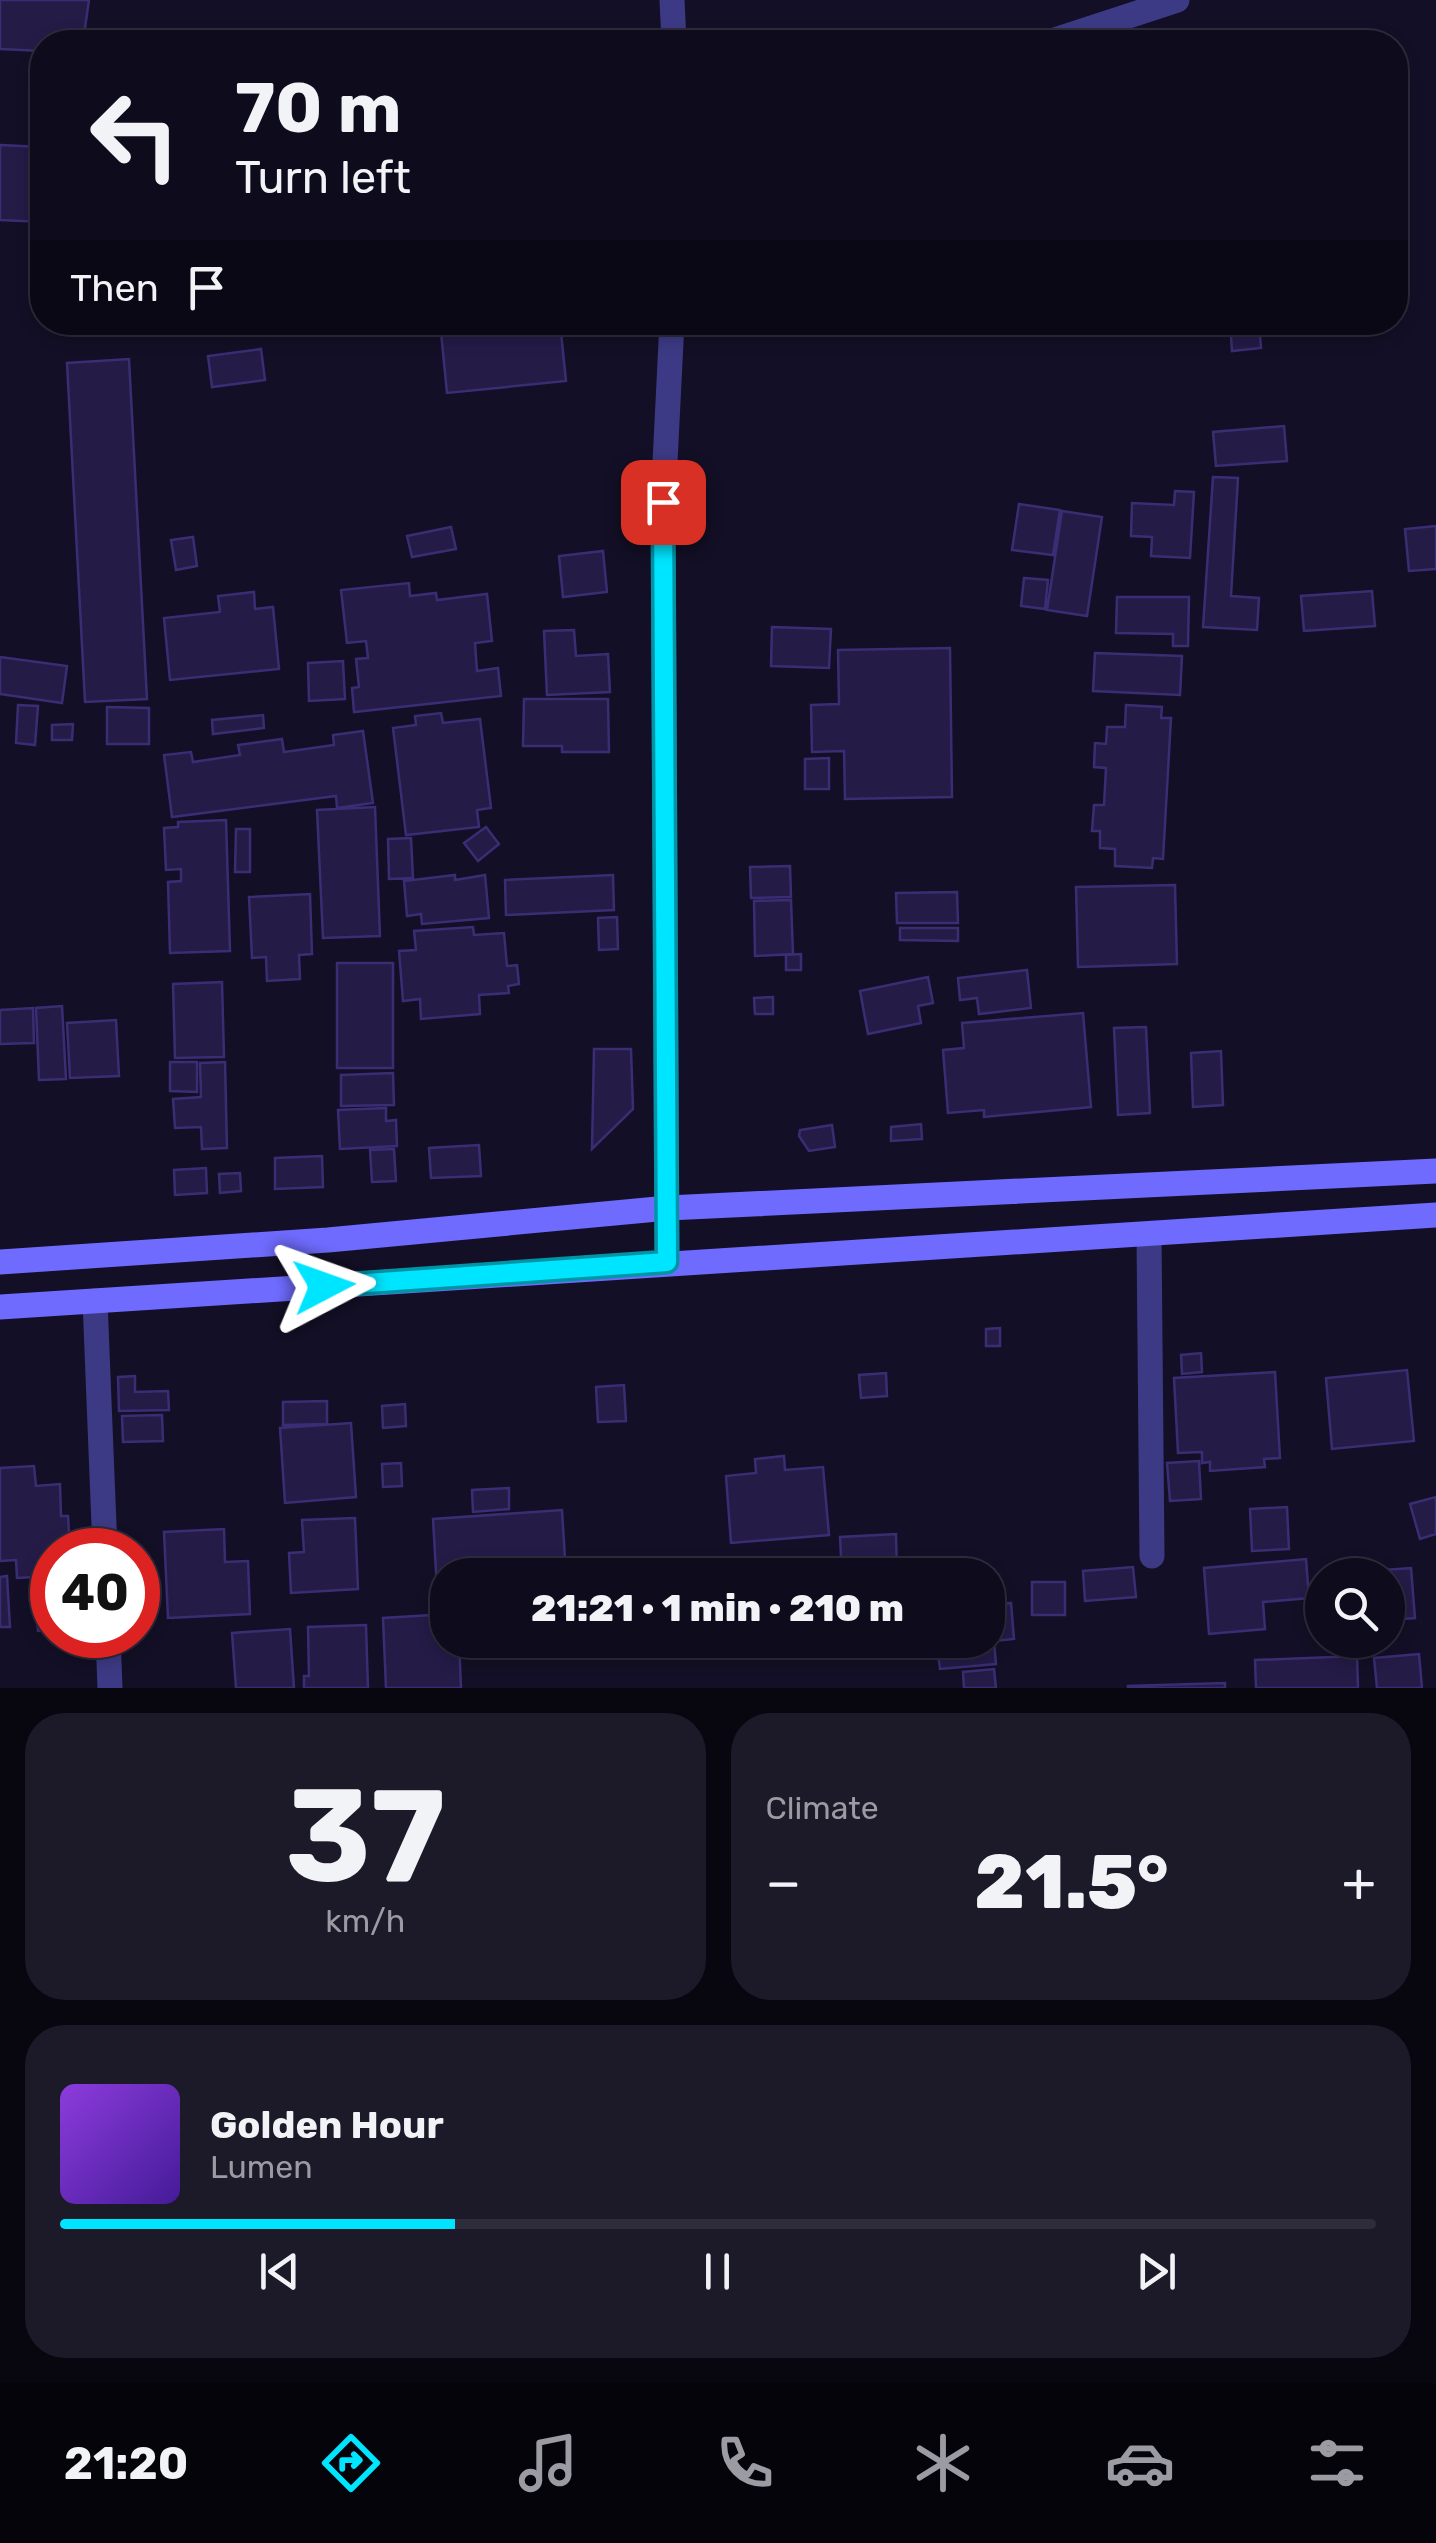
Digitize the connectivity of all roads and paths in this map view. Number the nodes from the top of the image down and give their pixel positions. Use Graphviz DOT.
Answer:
graph roads {
  1 [pos="672,0"];
  2 [pos="1177,0"];
  3 [pos="673,30"];
  4 [pos="1085,30"];
  5 [pos="671,335"];
  6 [pos="1436,1171"];
  7 [pos="668,1208"];
  8 [pos="1436,1215"];
  9 [pos="1149,1235"];
  10 [pos="0,1262"];
  11 [pos="667,1262"];
  12 [pos="95,1302"];
  13 [pos="0,1307"];
  14 [pos="103,1528"];
  15 [pos="1152,1556"];
  16 [pos="109,1658"];
  17 [pos="110,1688"];
  1 -- 3 [label="street"];
  2 -- 4 [label="street"];
  5 -- 7 [label="street"];
  6 -- 7 [label="street"];
  7 -- 10 [label="street"];
  7 -- 11 [label="street"];
  8 -- 9 [label="street"];
  9 -- 11 [label="street"];
  9 -- 15 [label="street"];
  11 -- 12 [label="street"];
  12 -- 13 [label="street"];
  12 -- 14 [label="street"];
  16 -- 17 [label="street"];
}
